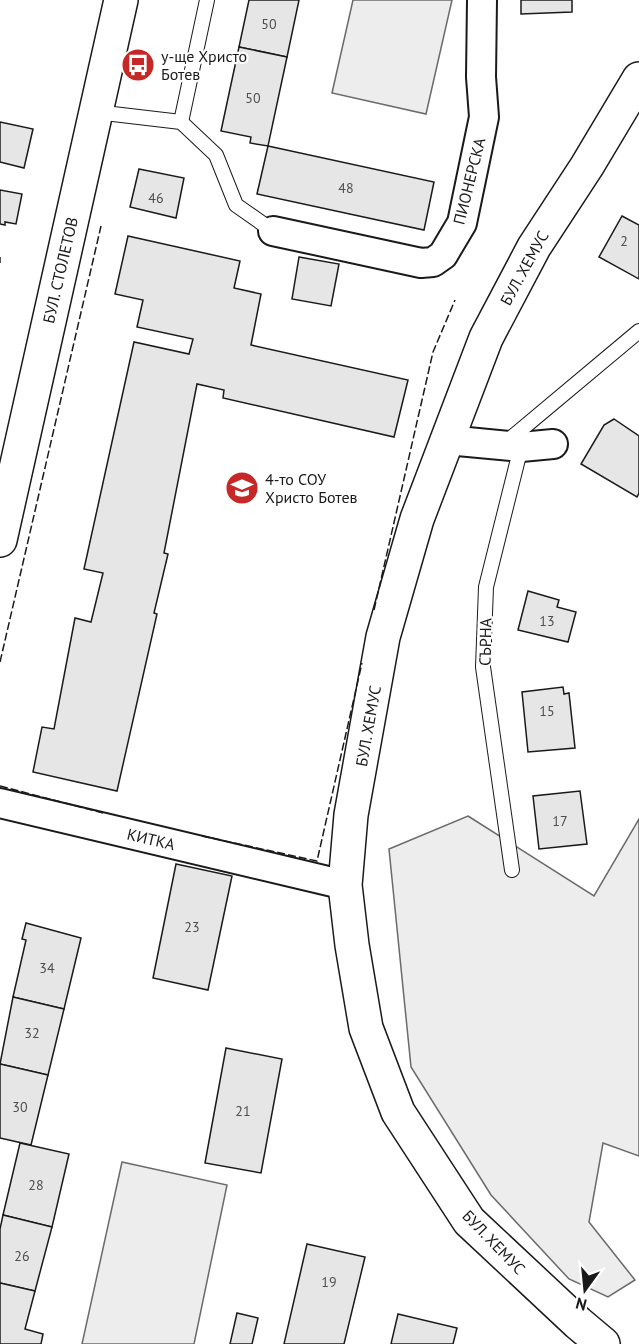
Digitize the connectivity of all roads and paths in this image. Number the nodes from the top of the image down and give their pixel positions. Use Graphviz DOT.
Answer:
graph roads {
  1 [pos="121,0"];
  2 [pos="207,0"];
  3 [pos="482,0"];
  4 [pos="639,79"];
  5 [pos="96,112"];
  6 [pos="181,122"];
  7 [pos="273,231"];
  8 [pos="639,331"];
  9 [pos="447,440"];
  10 [pos="553,444"];
  11 [pos="512,446"];
  12 [pos="0,540"];
  13 [pos="0,803"];
  14 [pos="512,870"];
  15 [pos="345,885"];
  16 [pos="603,1344"];
  1 -- 5 [label="main road, БУЛ. СТОЛЕТОВ"];
  2 -- 6 [label="lane"];
  3 -- 7 [label="street, ПИОНЕРСКА"];
  4 -- 9 [label="main road, БУЛ. ХЕМУС"];
  5 -- 6 [label="lane"];
  5 -- 12 [label="main road, БУЛ. СТОЛЕТОВ"];
  6 -- 7 [label="lane"];
  8 -- 11 [label="lane"];
  9 -- 11 [label="street"];
  9 -- 15 [label="main road, БУЛ. ХЕМУС"];
  10 -- 11 [label="street"];
  11 -- 14 [label="lane, СЪРНА"];
  13 -- 15 [label="street, КИТКА"];
  15 -- 16 [label="main road, БУЛ. ХЕМУС"];
}
